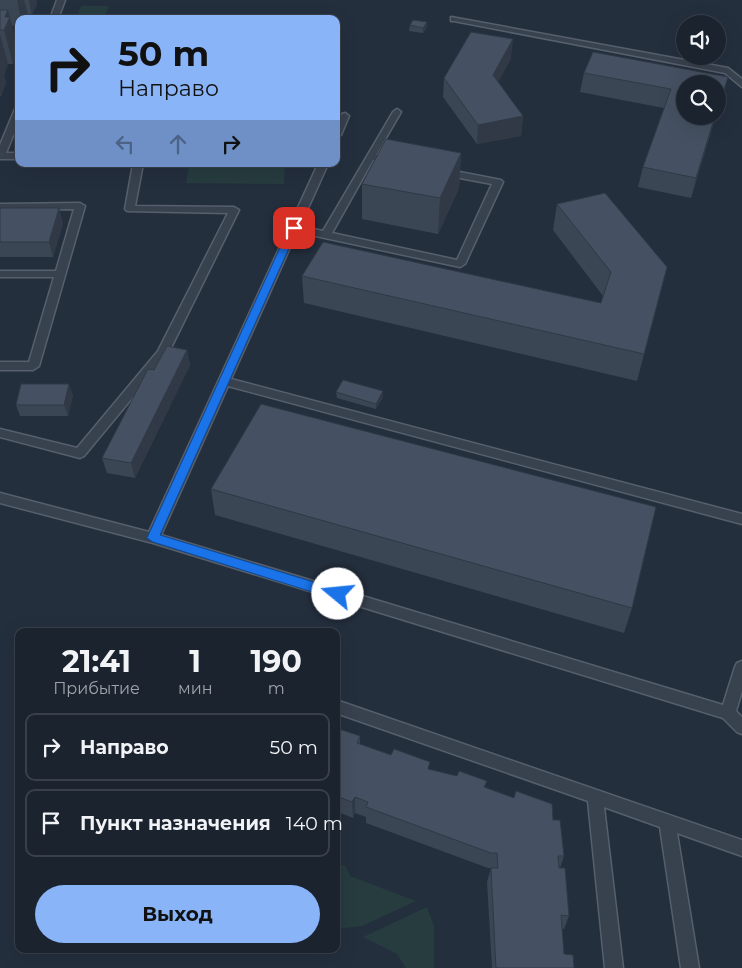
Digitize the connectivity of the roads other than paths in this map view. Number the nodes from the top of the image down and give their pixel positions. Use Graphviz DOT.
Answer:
graph roads {
  1 [pos="61,0"];
  2 [pos="55,15"];
  3 [pos="454,19"];
  4 [pos="0,37"];
  5 [pos="15,37"];
  6 [pos="742,84"];
  7 [pos="397,112"];
  8 [pos="345,116"];
  9 [pos="15,119"];
  10 [pos="340,127"];
  11 [pos="0,156"];
  12 [pos="15,156"];
  13 [pos="370,157"];
  14 [pos="406,164"];
  15 [pos="137,167"];
  16 [pos="322,167"];
  17 [pos="434,170"];
  18 [pos="0,207"];
  19 [pos="294,228"];
  20 [pos="326,235"];
  21 [pos="0,274"];
  22 [pos="60,274"];
  23 [pos="0,366"];
  24 [pos="224,381"];
  25 [pos="0,433"];
  26 [pos="0,498"];
  27 [pos="742,519"];
  28 [pos="153,538"];
  29 [pos="742,667"];
  30 [pos="340,707"];
  31 [pos="728,713"];
  32 [pos="742,727"];
  33 [pos="595,796"];
  34 [pos="667,822"];
  35 [pos="742,848"];
  36 [pos="614,968"];
  37 [pos="690,968"];
  1 -- 2 [label="lane"];
  3 -- 6 [label="lane"];
  4 -- 5 [label="lane"];
  7 -- 13 [label="lane"];
  8 -- 10 [label="lane"];
  9 -- 11 [label="lane"];
  11 -- 12 [label="lane"];
  13 -- 14 [label="lane"];
  13 -- 20 [label="lane"];
  15 -- 25 [label="lane"];
  16 -- 19 [label="lane"];
  17 -- 20 [label="lane"];
  18 -- 22 [label="lane"];
  19 -- 20 [label="lane"];
  19 -- 24 [label="lane"];
  21 -- 22 [label="lane"];
  22 -- 23 [label="lane"];
  24 -- 27 [label="lane"];
  24 -- 28 [label="lane"];
  26 -- 28 [label="lane"];
  28 -- 31 [label="lane"];
  29 -- 31 [label="lane"];
  30 -- 33 [label="lane"];
  31 -- 32 [label="lane"];
  33 -- 34 [label="lane"];
  33 -- 36 [label="lane"];
  34 -- 35 [label="lane"];
  34 -- 37 [label="lane"];
}
